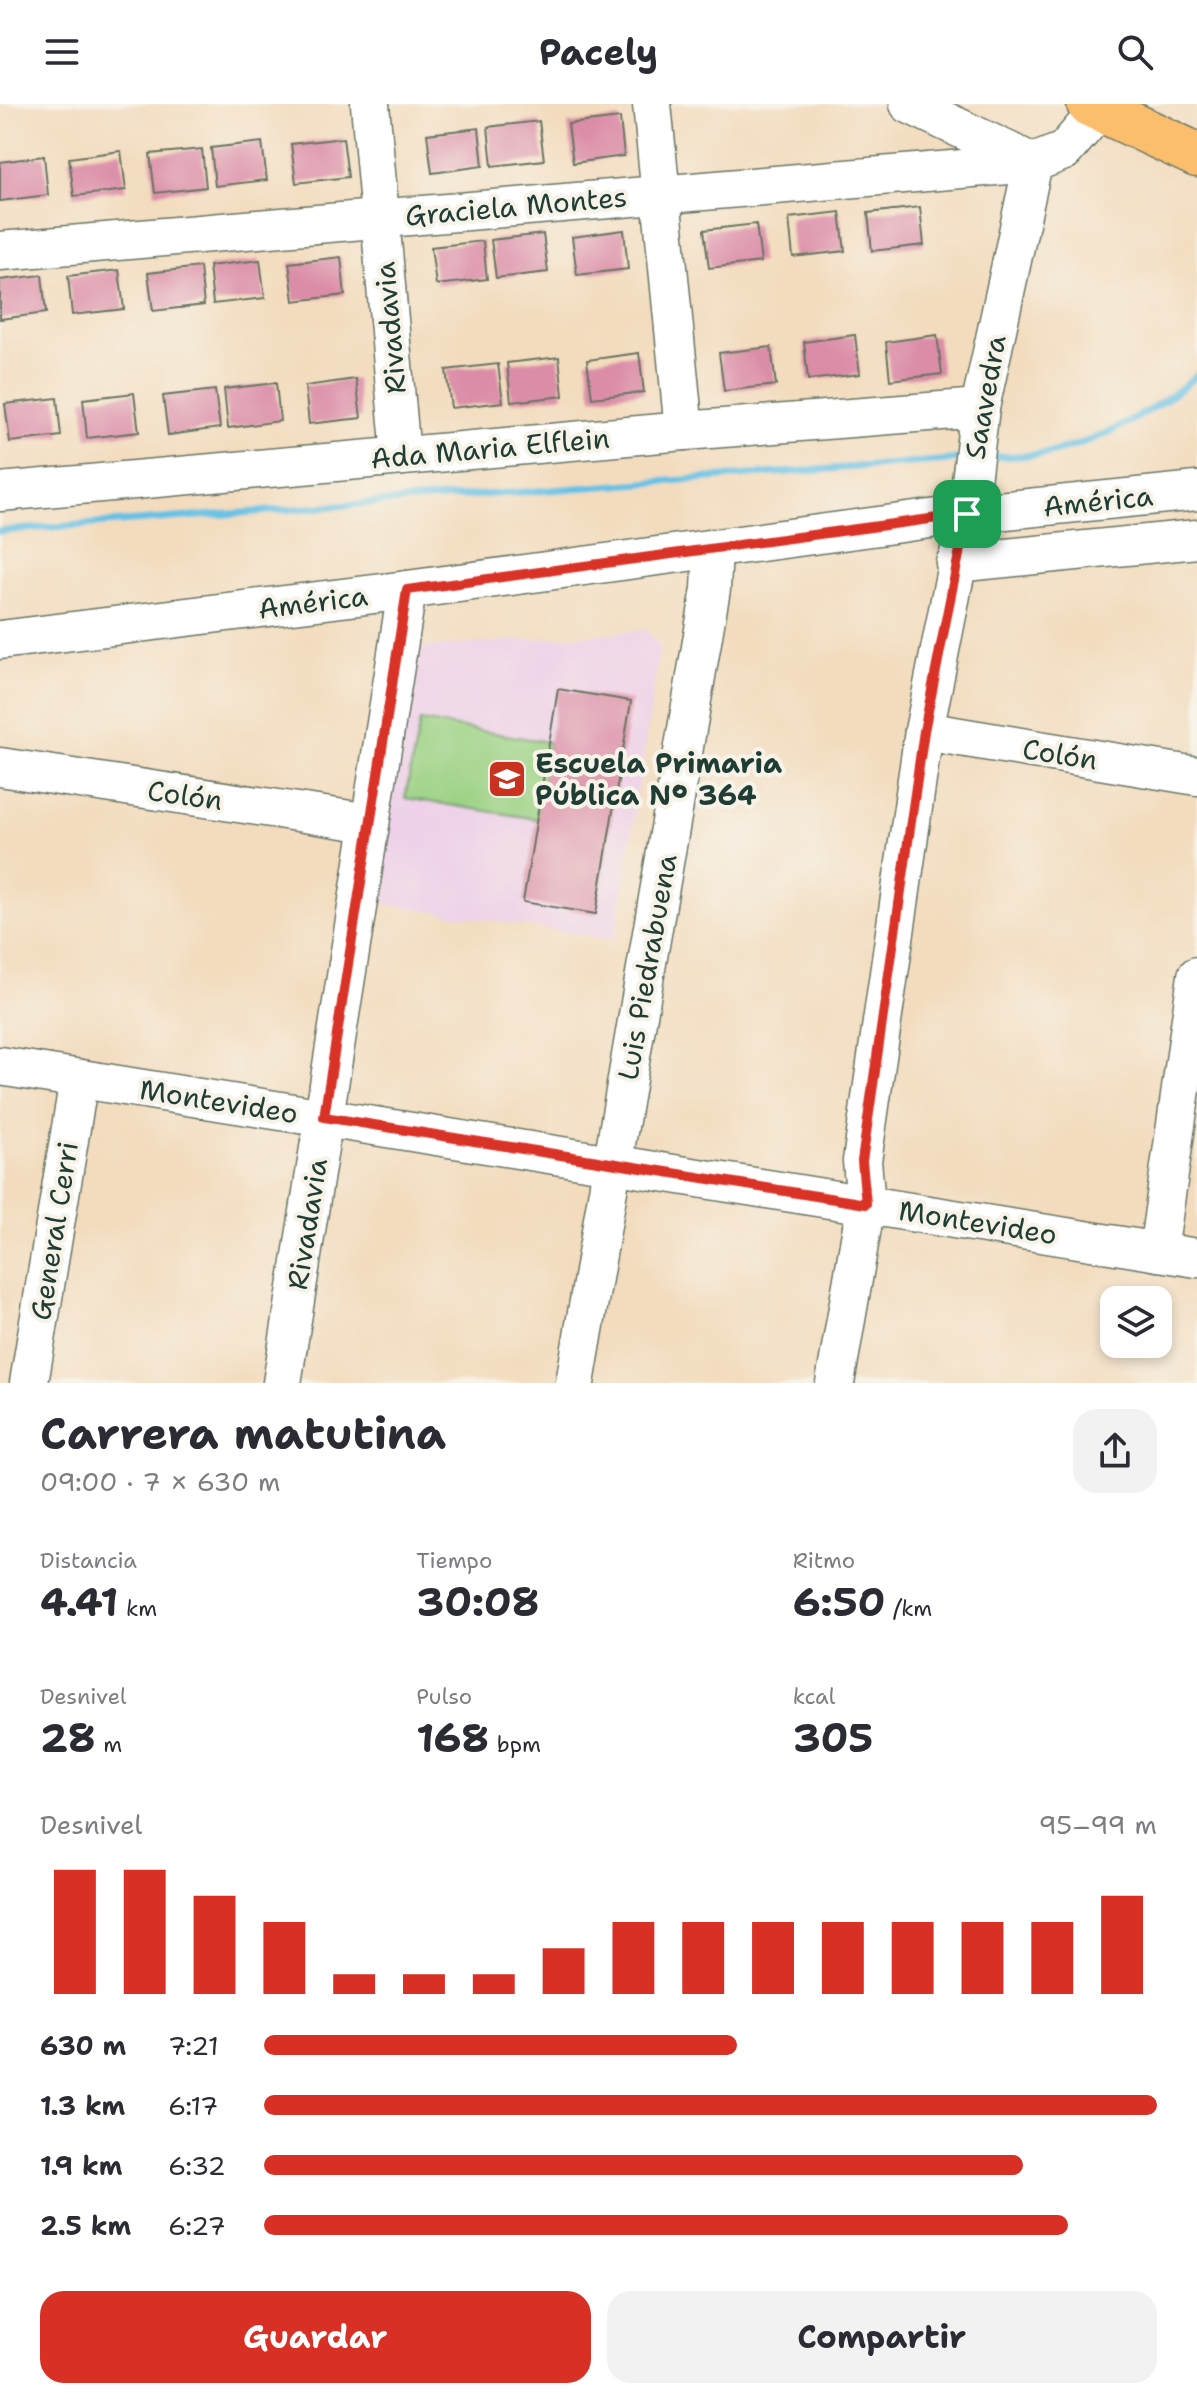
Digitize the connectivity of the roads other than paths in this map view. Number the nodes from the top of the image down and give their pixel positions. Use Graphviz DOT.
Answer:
graph roads {
  1 [pos="370,104"];
  2 [pos="652,104"];
  3 [pos="909,104"];
  4 [pos="1094,106"];
  5 [pos="1197,155"];
  6 [pos="1033,163"];
  7 [pos="660,193"];
  8 [pos="380,217"];
  9 [pos="0,251"];
  10 [pos="978,420"];
  11 [pos="684,431"];
  12 [pos="401,456"];
  13 [pos="1197,491"];
  14 [pos="0,492"];
  15 [pos="967,508"];
  16 [pos="1197,539"];
  17 [pos="713,550"];
  18 [pos="955,563"];
  19 [pos="407,590"];
  20 [pos="0,640"];
  21 [pos="924,731"];
  22 [pos="0,767"];
  23 [pos="1197,776"];
  24 [pos="370,823"];
  25 [pos="1197,976"];
  26 [pos="0,1066"];
  27 [pos="79,1079"];
  28 [pos="324,1117"];
  29 [pos="614,1163"];
  30 [pos="866,1204"];
  31 [pos="1158,1252"];
  32 [pos="1197,1258"];
  33 [pos="29,1383"];
  34 [pos="282,1383"];
  35 [pos="575,1383"];
  36 [pos="835,1383"];
  1 -- 8 [label="street, Rivadavia"];
  2 -- 7 [label="street"];
  3 -- 6 [label="street"];
  4 -- 5 [label="main road"];
  4 -- 6 [label="street"];
  6 -- 7 [label="street, Graciela Montes"];
  6 -- 10 [label="street, Saavedra"];
  7 -- 8 [label="street, Graciela Montes"];
  7 -- 11 [label="street"];
  8 -- 9 [label="street, Graciela Montes"];
  8 -- 12 [label="street, Rivadavia"];
  10 -- 11 [label="street, Ada Maria Elflein"];
  10 -- 15 [label="street, Saavedra"];
  11 -- 12 [label="street, Ada Maria Elflein"];
  12 -- 14 [label="street, Ada Maria Elflein"];
  13 -- 15 [label="street, América"];
  15 -- 17 [label="street, América"];
  15 -- 18 [label="street, Saavedra"];
  16 -- 18 [label="street"];
  17 -- 19 [label="street, América"];
  17 -- 29 [label="street, Luis Piedrabuena"];
  18 -- 21 [label="street, Saavedra"];
  19 -- 20 [label="street, América"];
  19 -- 24 [label="street, Rivadavia"];
  21 -- 23 [label="street, Colón"];
  21 -- 30 [label="street, Saavedra"];
  22 -- 24 [label="street, Colón"];
  24 -- 28 [label="street, Rivadavia"];
  25 -- 31 [label="street"];
  26 -- 27 [label="street, Montevideo"];
  27 -- 28 [label="street, Montevideo"];
  27 -- 33 [label="street, General Cerri"];
  28 -- 29 [label="street, Montevideo"];
  28 -- 34 [label="street, Rivadavia"];
  29 -- 30 [label="street, Montevideo"];
  29 -- 35 [label="street, Luis Piedrabuena"];
  30 -- 31 [label="street, Montevideo"];
  30 -- 36 [label="street, Saavedra"];
  31 -- 32 [label="street, Montevideo"];
}
